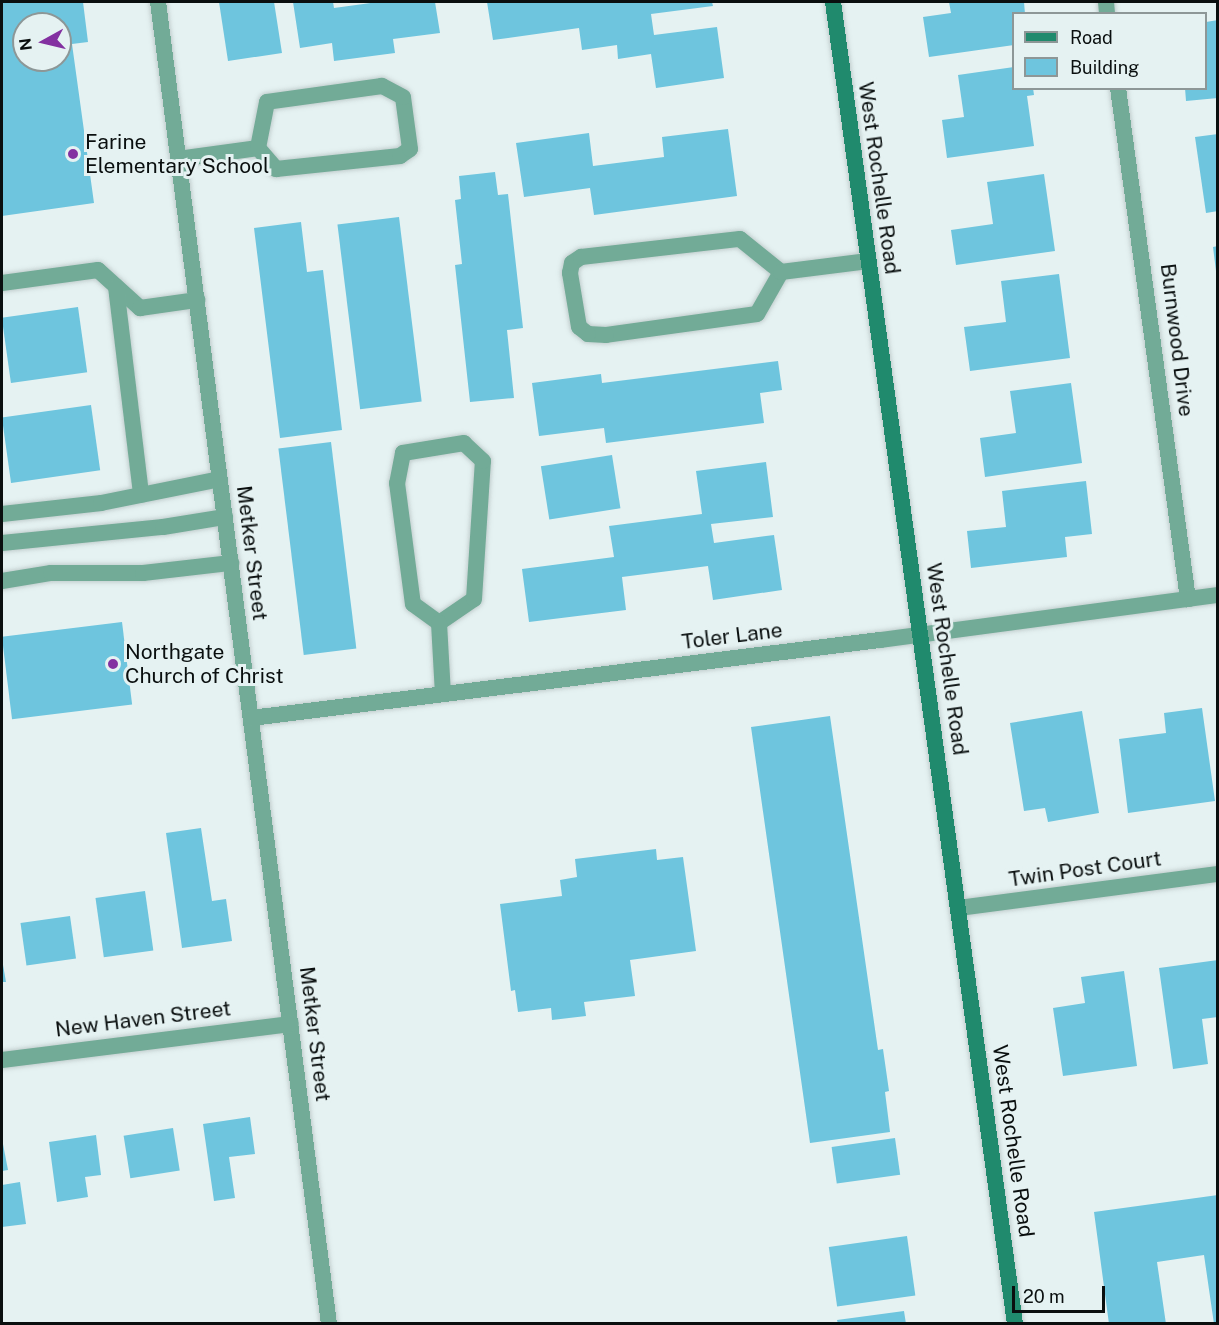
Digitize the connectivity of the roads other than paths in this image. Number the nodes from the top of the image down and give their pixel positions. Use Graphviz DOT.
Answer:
graph roads {
  1 [pos="158,2"];
  2 [pos="833,2"];
  3 [pos="1118,90"];
  4 [pos="258,148"];
  5 [pos="178,159"];
  6 [pos="868,261"];
  7 [pos="780,272"];
  8 [pos="2,283"];
  9 [pos="116,287"];
  10 [pos="197,300"];
  11 [pos="220,479"];
  12 [pos="141,495"];
  13 [pos="2,514"];
  14 [pos="225,517"];
  15 [pos="2,543"];
  16 [pos="231,563"];
  17 [pos="2,582"];
  18 [pos="1218,595"];
  19 [pos="1188,599"];
  20 [pos="439,623"];
  21 [pos="921,635"];
  22 [pos="443,694"];
  23 [pos="251,718"];
  24 [pos="1218,874"];
  25 [pos="959,908"];
  26 [pos="291,1024"];
  27 [pos="2,1060"];
  28 [pos="329,1323"];
  29 [pos="1015,1323"];
  1 -- 5 [label="street, Metker Street"];
  2 -- 6 [label="main road, West Rochelle Road"];
  3 -- 19 [label="street, Burnwood Drive"];
  4 -- 4 [label="street"];
  4 -- 5 [label="street"];
  5 -- 10 [label="street, Metker Street"];
  6 -- 7 [label="street"];
  6 -- 21 [label="main road, West Rochelle Road"];
  7 -- 7 [label="street"];
  8 -- 9 [label="street"];
  9 -- 10 [label="street"];
  9 -- 12 [label="street"];
  10 -- 11 [label="street, Metker Street"];
  11 -- 12 [label="street"];
  11 -- 14 [label="street, Metker Street"];
  12 -- 13 [label="street"];
  14 -- 15 [label="street"];
  14 -- 16 [label="street, Metker Street"];
  16 -- 17 [label="street"];
  16 -- 23 [label="street, Metker Street"];
  18 -- 19 [label="street, Toler Lane"];
  19 -- 21 [label="street, Toler Lane"];
  20 -- 20 [label="street"];
  20 -- 22 [label="street"];
  21 -- 22 [label="street, Toler Lane"];
  21 -- 25 [label="main road, West Rochelle Road"];
  22 -- 23 [label="street, Toler Lane"];
  23 -- 26 [label="street, Metker Street"];
  24 -- 25 [label="street, Twin Post Court"];
  25 -- 29 [label="main road, West Rochelle Road"];
  26 -- 27 [label="street, New Haven Street"];
  26 -- 28 [label="street, Metker Street"];
}
